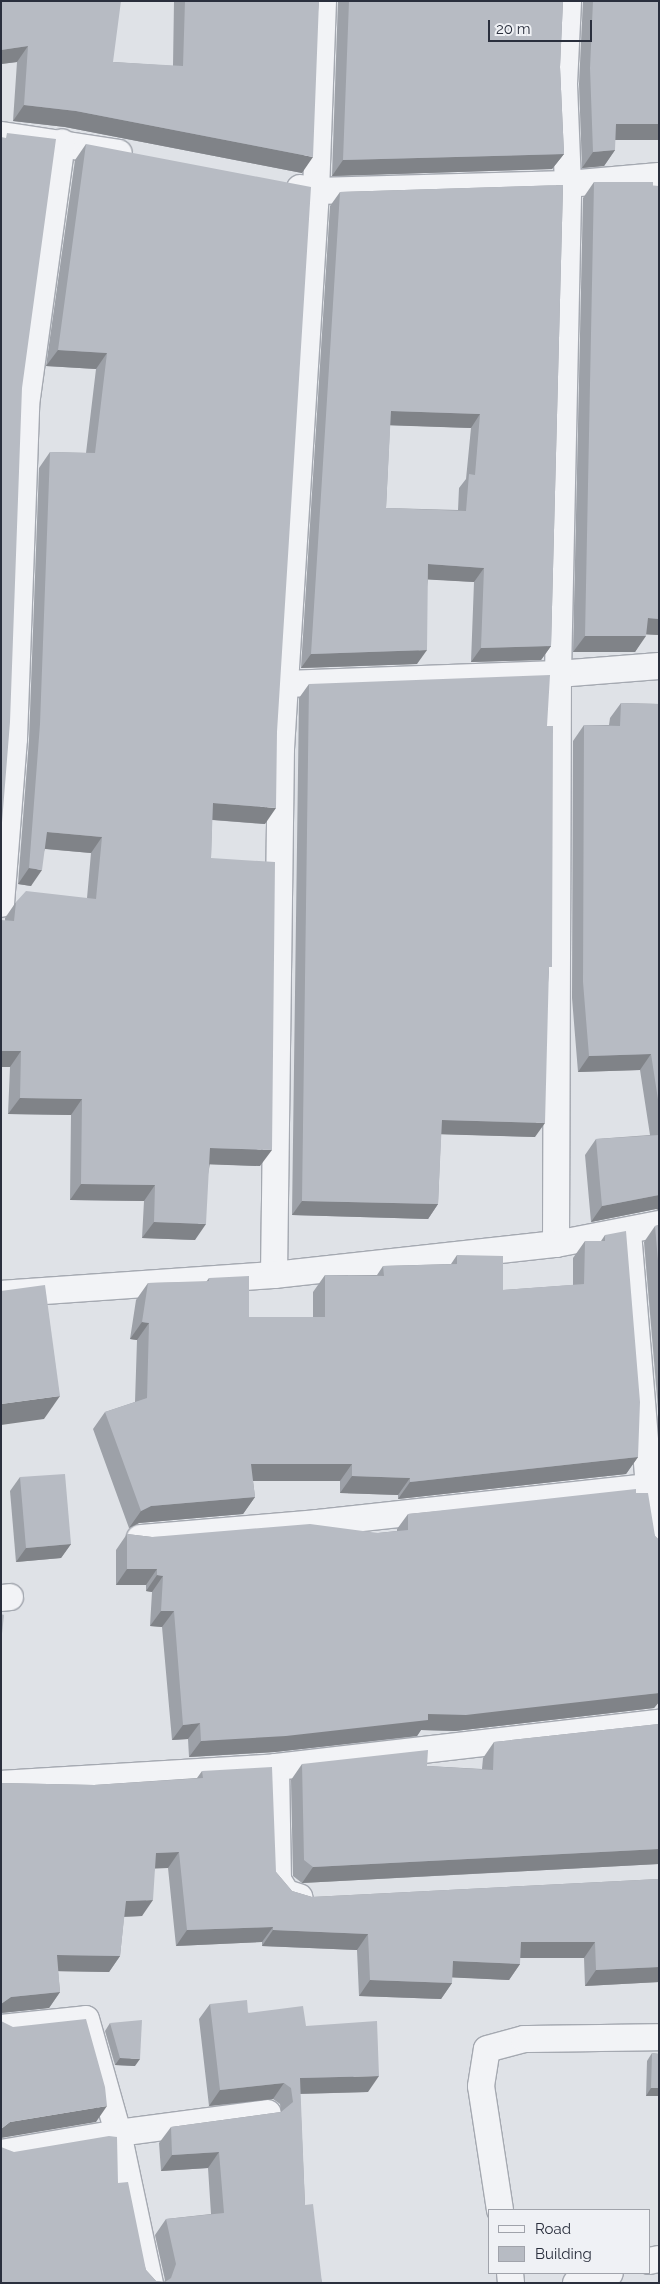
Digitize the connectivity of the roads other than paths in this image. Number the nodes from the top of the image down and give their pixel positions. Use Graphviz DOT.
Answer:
graph roads {
  1 [pos="323,1"];
  2 [pos="568,1"];
  3 [pos="1,135"];
  4 [pos="62,142"];
  5 [pos="140,157"];
  6 [pos="659,176"];
  7 [pos="277,183"];
  8 [pos="568,184"];
  9 [pos="316,191"];
  10 [pos="659,666"];
  11 [pos="558,674"];
  12 [pos="285,684"];
  13 [pos="1,904"];
  14 [pos="659,1224"];
  15 [pos="628,1232"];
  16 [pos="556,1244"];
  17 [pos="274,1274"];
  18 [pos="1,1294"];
  19 [pos="649,1486"];
  20 [pos="140,1538"];
  21 [pos="659,1549"];
  22 [pos="659,1723"];
  23 [pos="276,1767"];
  24 [pos="1,1784"];
  25 [pos="327,1897"];
  26 [pos="1,2028"];
  27 [pos="659,2037"];
  28 [pos="268,2114"];
  29 [pos="118,2133"];
  30 [pos="1,2152"];
  31 [pos="500,2209"];
  32 [pos="607,2274"];
  33 [pos="150,2283"];
  34 [pos="576,2283"];
  1 -- 9 [label="street"];
  2 -- 8 [label="street"];
  3 -- 4 [label="street"];
  4 -- 5 [label="street"];
  4 -- 13 [label="street"];
  6 -- 8 [label="street"];
  7 -- 9 [label="street"];
  8 -- 9 [label="street"];
  8 -- 11 [label="street"];
  9 -- 12 [label="street"];
  10 -- 11 [label="street"];
  11 -- 12 [label="street"];
  11 -- 16 [label="street"];
  12 -- 17 [label="street"];
  14 -- 15 [label="street"];
  15 -- 16 [label="street"];
  15 -- 19 [label="street"];
  16 -- 17 [label="street"];
  17 -- 18 [label="street"];
  19 -- 20 [label="street"];
  19 -- 21 [label="street"];
  22 -- 23 [label="street"];
  23 -- 24 [label="street"];
  23 -- 25 [label="street"];
  26 -- 29 [label="street"];
  27 -- 31 [label="street"];
  28 -- 29 [label="street"];
  29 -- 30 [label="street"];
  29 -- 33 [label="street"];
  32 -- 34 [label="street"];
}
